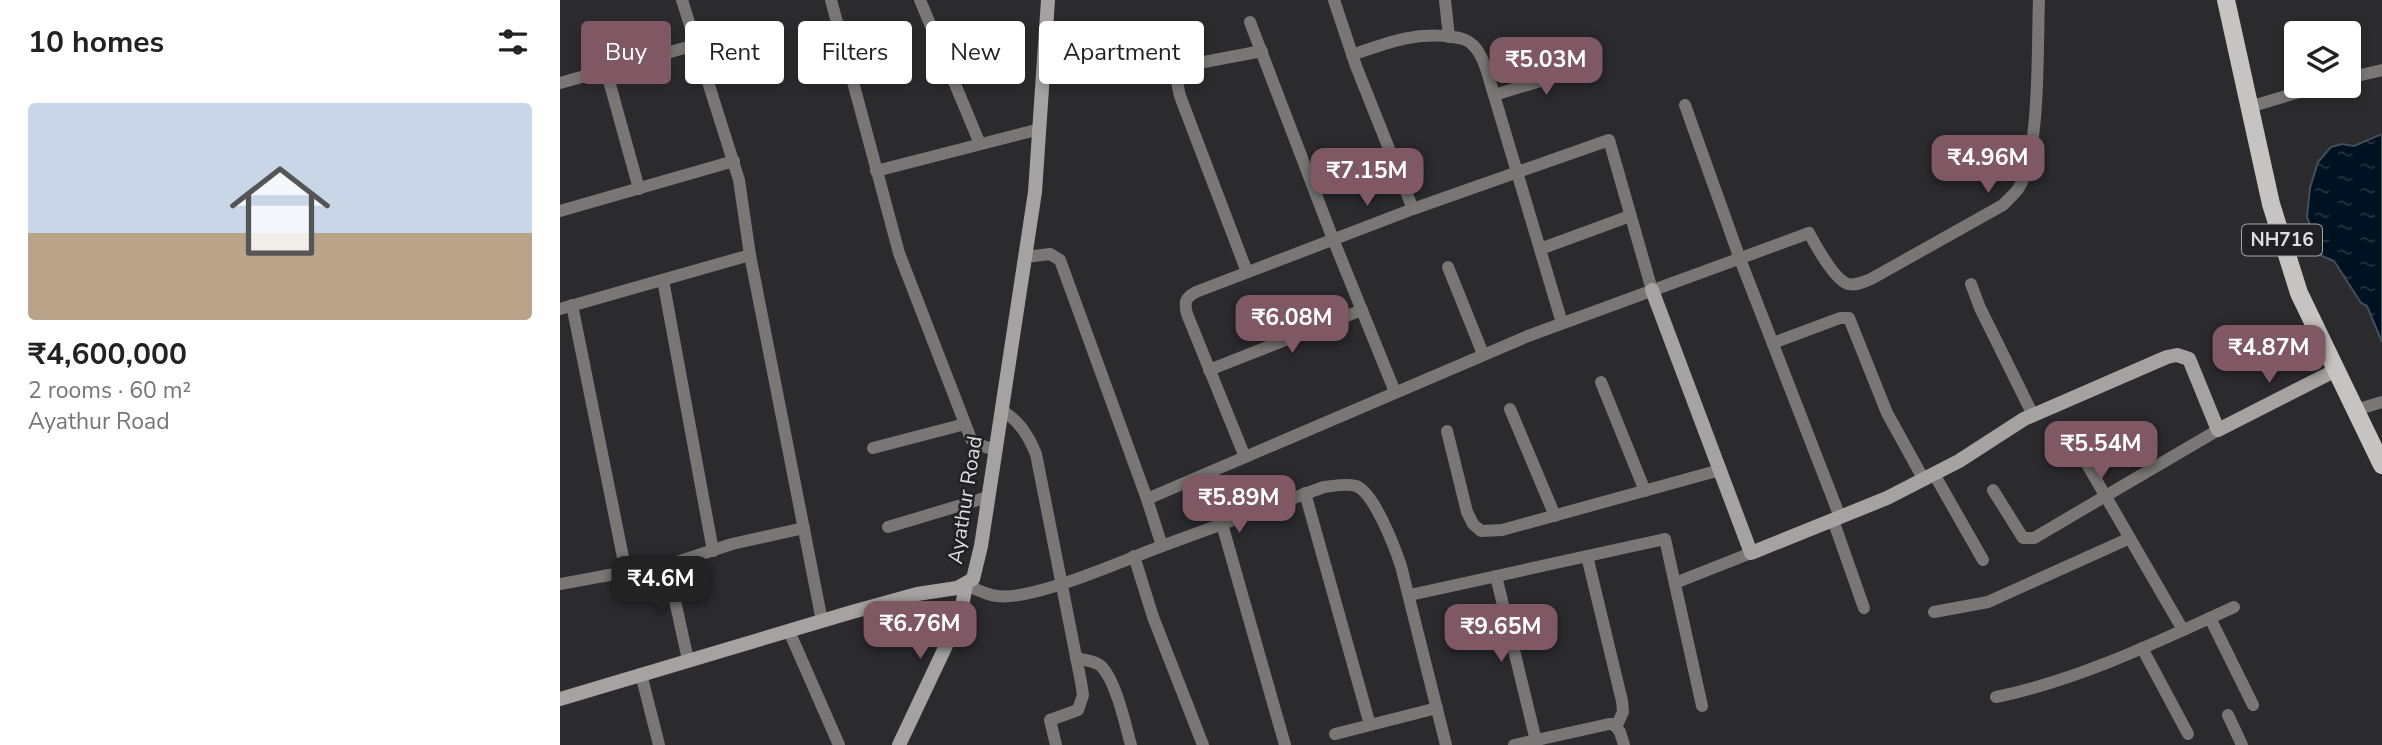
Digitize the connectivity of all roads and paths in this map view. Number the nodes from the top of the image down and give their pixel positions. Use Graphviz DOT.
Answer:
graph roads {
  1 [pos="682,0"];
  2 [pos="831,0"];
  3 [pos="920,0"];
  4 [pos="1048,0"];
  5 [pos="1334,0"];
  6 [pos="1445,0"];
  7 [pos="2039,0"];
  8 [pos="2226,0"];
  9 [pos="688,21"];
  10 [pos="1250,22"];
  11 [pos="1449,37"];
  12 [pos="1262,51"];
  13 [pos="1352,55"];
  14 [pos="2382,70"];
  15 [pos="1595,73"];
  16 [pos="2361,75"];
  17 [pos="581,77"];
  18 [pos="560,83"];
  19 [pos="610,84"];
  20 [pos="708,84"];
  21 [pos="1494,95"];
  22 [pos="2284,97"];
  23 [pos="1685,105"];
  24 [pos="2249,107"];
  25 [pos="1040,129"];
  26 [pos="981,144"];
  27 [pos="734,161"];
  28 [pos="876,171"];
  29 [pos="1517,173"];
  30 [pos="639,189"];
  31 [pos="1413,209"];
  32 [pos="560,211"];
  33 [pos="1630,216"];
  34 [pos="1333,239"];
  35 [pos="1540,249"];
  36 [pos="750,255"];
  37 [pos="1026,257"];
  38 [pos="1740,259"];
  39 [pos="1448,267"];
  40 [pos="1247,272"];
  41 [pos="663,280"];
  42 [pos="1970,284"];
  43 [pos="1652,290"];
  44 [pos="566,307"];
  45 [pos="1362,310"];
  46 [pos="1562,323"];
  47 [pos="1773,343"];
  48 [pos="1483,354"];
  49 [pos="1209,370"];
  50 [pos="2336,370"];
  51 [pos="1601,382"];
  52 [pos="1395,392"];
  53 [pos="2382,402"];
  54 [pos="1510,409"];
  55 [pos="1001,410"];
  56 [pos="2356,410"];
  57 [pos="2033,415"];
  58 [pos="965,424"];
  59 [pos="2218,430"];
  60 [pos="1447,431"];
  61 [pos="2069,433"];
  62 [pos="873,448"];
  63 [pos="995,450"];
  64 [pos="1245,457"];
  65 [pos="2382,465"];
  66 [pos="1720,470"];
  67 [pos="1929,477"];
  68 [pos="1993,490"];
  69 [pos="1645,491"];
  70 [pos="1305,493"];
  71 [pos="988,497"];
  72 [pos="2106,497"];
  73 [pos="1147,499"];
  74 [pos="1555,516"];
  75 [pos="1836,519"];
  76 [pos="1222,524"];
  77 [pos="888,527"];
  78 [pos="804,528"];
  79 [pos="2130,538"];
  80 [pos="1162,546"];
  81 [pos="713,551"];
  82 [pos="1751,553"];
  83 [pos="1134,556"];
  84 [pos="1587,556"];
  85 [pos="1983,559"];
  86 [pos="667,564"];
  87 [pos="626,572"];
  88 [pos="1496,576"];
  89 [pos="1062,583"];
  90 [pos="1675,583"];
  91 [pos="560,584"];
  92 [pos="967,584"];
  93 [pos="1409,595"];
  94 [pos="2234,607"];
  95 [pos="1864,608"];
  96 [pos="1934,612"];
  97 [pos="2210,618"];
  98 [pos="822,621"];
  99 [pos="2183,630"];
  100 [pos="789,631"];
  101 [pos="2142,648"];
  102 [pos="1076,658"];
  103 [pos="688,660"];
  104 [pos="641,674"];
  105 [pos="1996,697"];
  106 [pos="560,699"];
  107 [pos="2253,705"];
  108 [pos="1702,706"];
  109 [pos="1437,708"];
  110 [pos="2228,715"];
  111 [pos="1370,725"];
  112 [pos="1616,727"];
  113 [pos="1335,734"];
  114 [pos="2188,734"];
  115 [pos="1537,742"];
  116 [pos="659,745"];
  117 [pos="839,745"];
  118 [pos="898,745"];
  119 [pos="1056,745"];
  120 [pos="1131,745"];
  121 [pos="1203,745"];
  122 [pos="1285,745"];
  123 [pos="1446,745"];
  124 [pos="1514,745"];
  125 [pos="1624,745"];
  126 [pos="2242,745"];
  1 -- 9 [label="street"];
  2 -- 28 [label="street"];
  3 -- 26 [label="street"];
  4 -- 25 [label="street, Ayathur Road"];
  5 -- 13 [label="street"];
  6 -- 11 [label="street"];
  7 -- 38 [label="street"];
  8 -- 24 [label="main road, NH716"];
  10 -- 12 [label="street"];
  11 -- 13 [label="street"];
  11 -- 21 [label="street"];
  12 -- 34 [label="street"];
  12 -- 40 [label="street"];
  13 -- 31 [label="street"];
  14 -- 16 [label="street"];
  15 -- 21 [label="street"];
  17 -- 18 [label="street"];
  19 -- 30 [label="street"];
  20 -- 27 [label="street"];
  21 -- 29 [label="street"];
  22 -- 24 [label="street"];
  23 -- 38 [label="street"];
  24 -- 50 [label="main road, NH716"];
  25 -- 26 [label="street"];
  25 -- 37 [label="street, Ayathur Road"];
  26 -- 28 [label="street"];
  27 -- 30 [label="street"];
  27 -- 36 [label="street"];
  28 -- 58 [label="street"];
  29 -- 31 [label="street"];
  29 -- 33 [label="street"];
  29 -- 35 [label="street"];
  30 -- 32 [label="street"];
  31 -- 34 [label="street"];
  33 -- 35 [label="street"];
  33 -- 43 [label="street"];
  34 -- 40 [label="street"];
  34 -- 45 [label="street"];
  35 -- 46 [label="street"];
  36 -- 41 [label="street"];
  36 -- 78 [label="street"];
  37 -- 55 [label="street, Ayathur Road"];
  37 -- 73 [label="street"];
  38 -- 43 [label="street"];
  38 -- 47 [label="street"];
  39 -- 48 [label="street"];
  40 -- 49 [label="street"];
  41 -- 44 [label="street"];
  41 -- 81 [label="street"];
  42 -- 57 [label="street"];
  43 -- 46 [label="street"];
  43 -- 66 [label="street"];
  44 -- 87 [label="street"];
  45 -- 49 [label="street"];
  45 -- 52 [label="street"];
  46 -- 48 [label="street"];
  47 -- 67 [label="street"];
  47 -- 75 [label="street"];
  48 -- 52 [label="street"];
  49 -- 64 [label="street"];
  50 -- 56 [label="main road, NH716"];
  50 -- 59 [label="street"];
  51 -- 69 [label="street"];
  52 -- 64 [label="street"];
  53 -- 56 [label="street"];
  54 -- 74 [label="street"];
  55 -- 63 [label="street, Ayathur Road"];
  55 -- 89 [label="street"];
  56 -- 65 [label="main road, NH716"];
  57 -- 59 [label="street"];
  57 -- 67 [label="street"];
  58 -- 62 [label="street"];
  58 -- 63 [label="street"];
  59 -- 72 [label="street"];
  60 -- 74 [label="street"];
  61 -- 72 [label="street"];
  63 -- 71 [label="street, Ayathur Road"];
  64 -- 73 [label="street"];
  66 -- 69 [label="street"];
  66 -- 82 [label="street"];
  67 -- 75 [label="street"];
  67 -- 85 [label="street"];
  68 -- 72 [label="street"];
  69 -- 74 [label="street"];
  70 -- 76 [label="street"];
  70 -- 93 [label="street"];
  70 -- 111 [label="street"];
  71 -- 77 [label="street"];
  71 -- 92 [label="street, Ayathur Road"];
  72 -- 79 [label="street"];
  73 -- 80 [label="street"];
  75 -- 82 [label="street"];
  75 -- 95 [label="street"];
  76 -- 80 [label="street"];
  76 -- 122 [label="street"];
  78 -- 81 [label="street"];
  78 -- 98 [label="street"];
  79 -- 96 [label="street"];
  79 -- 99 [label="street"];
  80 -- 83 [label="street"];
  81 -- 86 [label="street"];
  82 -- 90 [label="street"];
  83 -- 89 [label="street"];
  83 -- 121 [label="street"];
  84 -- 88 [label="street"];
  84 -- 90 [label="street"];
  84 -- 112 [label="street"];
  86 -- 87 [label="street"];
  86 -- 103 [label="street"];
  87 -- 91 [label="street"];
  88 -- 93 [label="street"];
  88 -- 115 [label="street"];
  89 -- 92 [label="street"];
  89 -- 102 [label="street"];
  90 -- 108 [label="street"];
  92 -- 98 [label="street, Ayathur Road"];
  92 -- 118 [label="street"];
  93 -- 109 [label="street"];
  94 -- 97 [label="street"];
  97 -- 99 [label="street"];
  97 -- 107 [label="street"];
  98 -- 100 [label="street, Ayathur Road"];
  99 -- 101 [label="street"];
  100 -- 103 [label="street, Ayathur Road"];
  100 -- 117 [label="street"];
  101 -- 105 [label="street"];
  101 -- 114 [label="street"];
  102 -- 119 [label="street"];
  102 -- 120 [label="street"];
  103 -- 104 [label="street, Ayathur Road"];
  104 -- 106 [label="street, Ayathur Road"];
  104 -- 116 [label="street"];
  109 -- 111 [label="street"];
  109 -- 123 [label="street"];
  110 -- 126 [label="street"];
  111 -- 113 [label="street"];
  112 -- 115 [label="street"];
  112 -- 125 [label="street"];
  115 -- 124 [label="street"];
}
